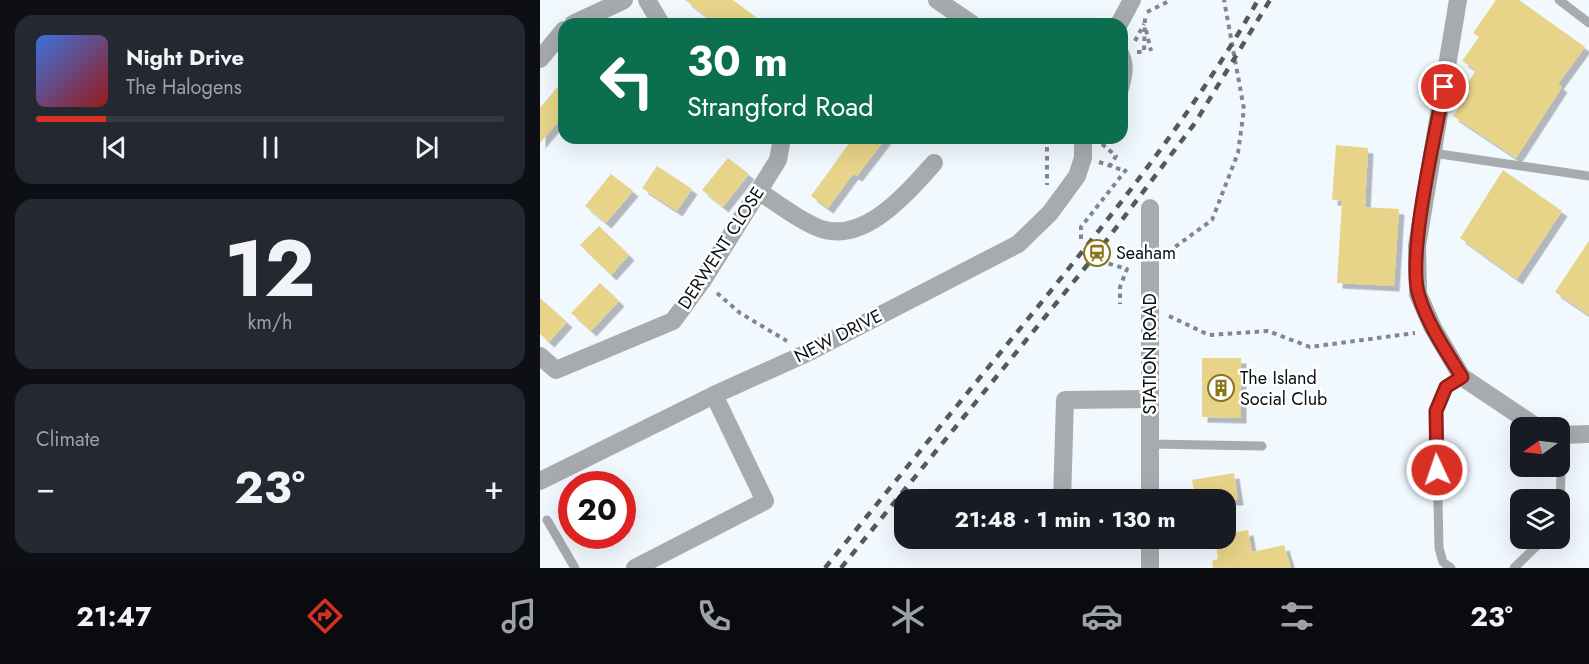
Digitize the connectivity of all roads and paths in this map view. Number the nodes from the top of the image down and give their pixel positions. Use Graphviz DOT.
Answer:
graph roads {
  1 [pos="624,0"];
  2 [pos="647,0"];
  3 [pos="937,0"];
  4 [pos="1132,0"];
  5 [pos="1171,0"];
  6 [pos="1224,0"];
  7 [pos="1458,0"];
  8 [pos="1559,0"];
  9 [pos="1146,13"];
  10 [pos="586,18"];
  11 [pos="658,18"];
  12 [pos="963,18"];
  13 [pos="1122,18"];
  14 [pos="1589,23"];
  15 [pos="1145,24"];
  16 [pos="558,37"];
  17 [pos="1134,42"];
  18 [pos="1128,50"];
  19 [pos="1151,51"];
  20 [pos="1128,57"];
  21 [pos="540,59"];
  22 [pos="1128,77"];
  23 [pos="781,144"];
  24 [pos="1047,144"];
  25 [pos="1083,144"];
  26 [pos="1102,144"];
  27 [pos="1433,153"];
  28 [pos="1095,160"];
  29 [pos="934,164"];
  30 [pos="1110,166"];
  31 [pos="1129,166"];
  32 [pos="1125,171"];
  33 [pos="1589,176"];
  34 [pos="758,190"];
  35 [pos="1055,206"];
  36 [pos="1150,208"];
  37 [pos="1081,239"];
  38 [pos="1150,258"];
  39 [pos="1100,261"];
  40 [pos="703,280"];
  41 [pos="1120,304"];
  42 [pos="1151,315"];
  43 [pos="1433,328"];
  44 [pos="805,354"];
  45 [pos="540,356"];
  46 [pos="1462,377"];
  47 [pos="714,395"];
  48 [pos="1150,399"];
  49 [pos="1522,417"];
  50 [pos="1589,434"];
  51 [pos="1570,435"];
  52 [pos="1150,444"];
  53 [pos="1262,446"];
  54 [pos="540,481"];
  55 [pos="1062,489"];
  56 [pos="1150,489"];
  57 [pos="547,520"];
  58 [pos="1150,549"];
  59 [pos="1534,549"];
  60 [pos="575,568"];
  61 [pos="635,568"];
  62 [pos="1150,568"];
  63 [pos="1451,568"];
  64 [pos="1514,568"];
  1 -- 10 [label="street"];
  2 -- 11 [label="street"];
  3 -- 12 [label="street"];
  4 -- 13 [label="street"];
  5 -- 9 [label="path"];
  6 -- 38 [label="path"];
  7 -- 27 [label="street"];
  8 -- 14 [label="lane"];
  15 -- 17 [label="path"];
  15 -- 18 [label="path"];
  15 -- 19 [label="path"];
  16 -- 21 [label="street"];
  20 -- 22 [label="lane"];
  23 -- 34 [label="street, DERWENT CLOSE"];
  24 -- 35 [label="path"];
  25 -- 35 [label="street, NEW DRIVE"];
  26 -- 30 [label="path"];
  27 -- 33 [label="lane"];
  27 -- 43 [label="street"];
  28 -- 30 [label="path"];
  29 -- 34 [label="street"];
  30 -- 32 [label="path"];
  31 -- 32 [label="path"];
  32 -- 37 [label="path"];
  34 -- 40 [label="street, DERWENT CLOSE"];
  35 -- 44 [label="street, NEW DRIVE"];
  36 -- 38 [label="street, STATION ROAD"];
  38 -- 42 [label="street, STATION ROAD"];
  39 -- 41 [label="path"];
  40 -- 44 [label="path"];
  40 -- 45 [label="street, DERWENT CLOSE"];
  42 -- 43 [label="path"];
  42 -- 48 [label="street, STATION ROAD"];
  43 -- 46 [label="street"];
  44 -- 47 [label="street, NEW DRIVE"];
  46 -- 49 [label="street"];
  46 -- 63 [label="lane"];
  47 -- 54 [label="street, NEW DRIVE"];
  47 -- 61 [label="street"];
  48 -- 52 [label="street, STATION ROAD"];
  48 -- 55 [label="street"];
  50 -- 51 [label="street"];
  52 -- 53 [label="lane"];
  52 -- 56 [label="street, STATION ROAD"];
  57 -- 60 [label="lane"];
  58 -- 62 [label="street"];
  59 -- 64 [label="lane"];
}
